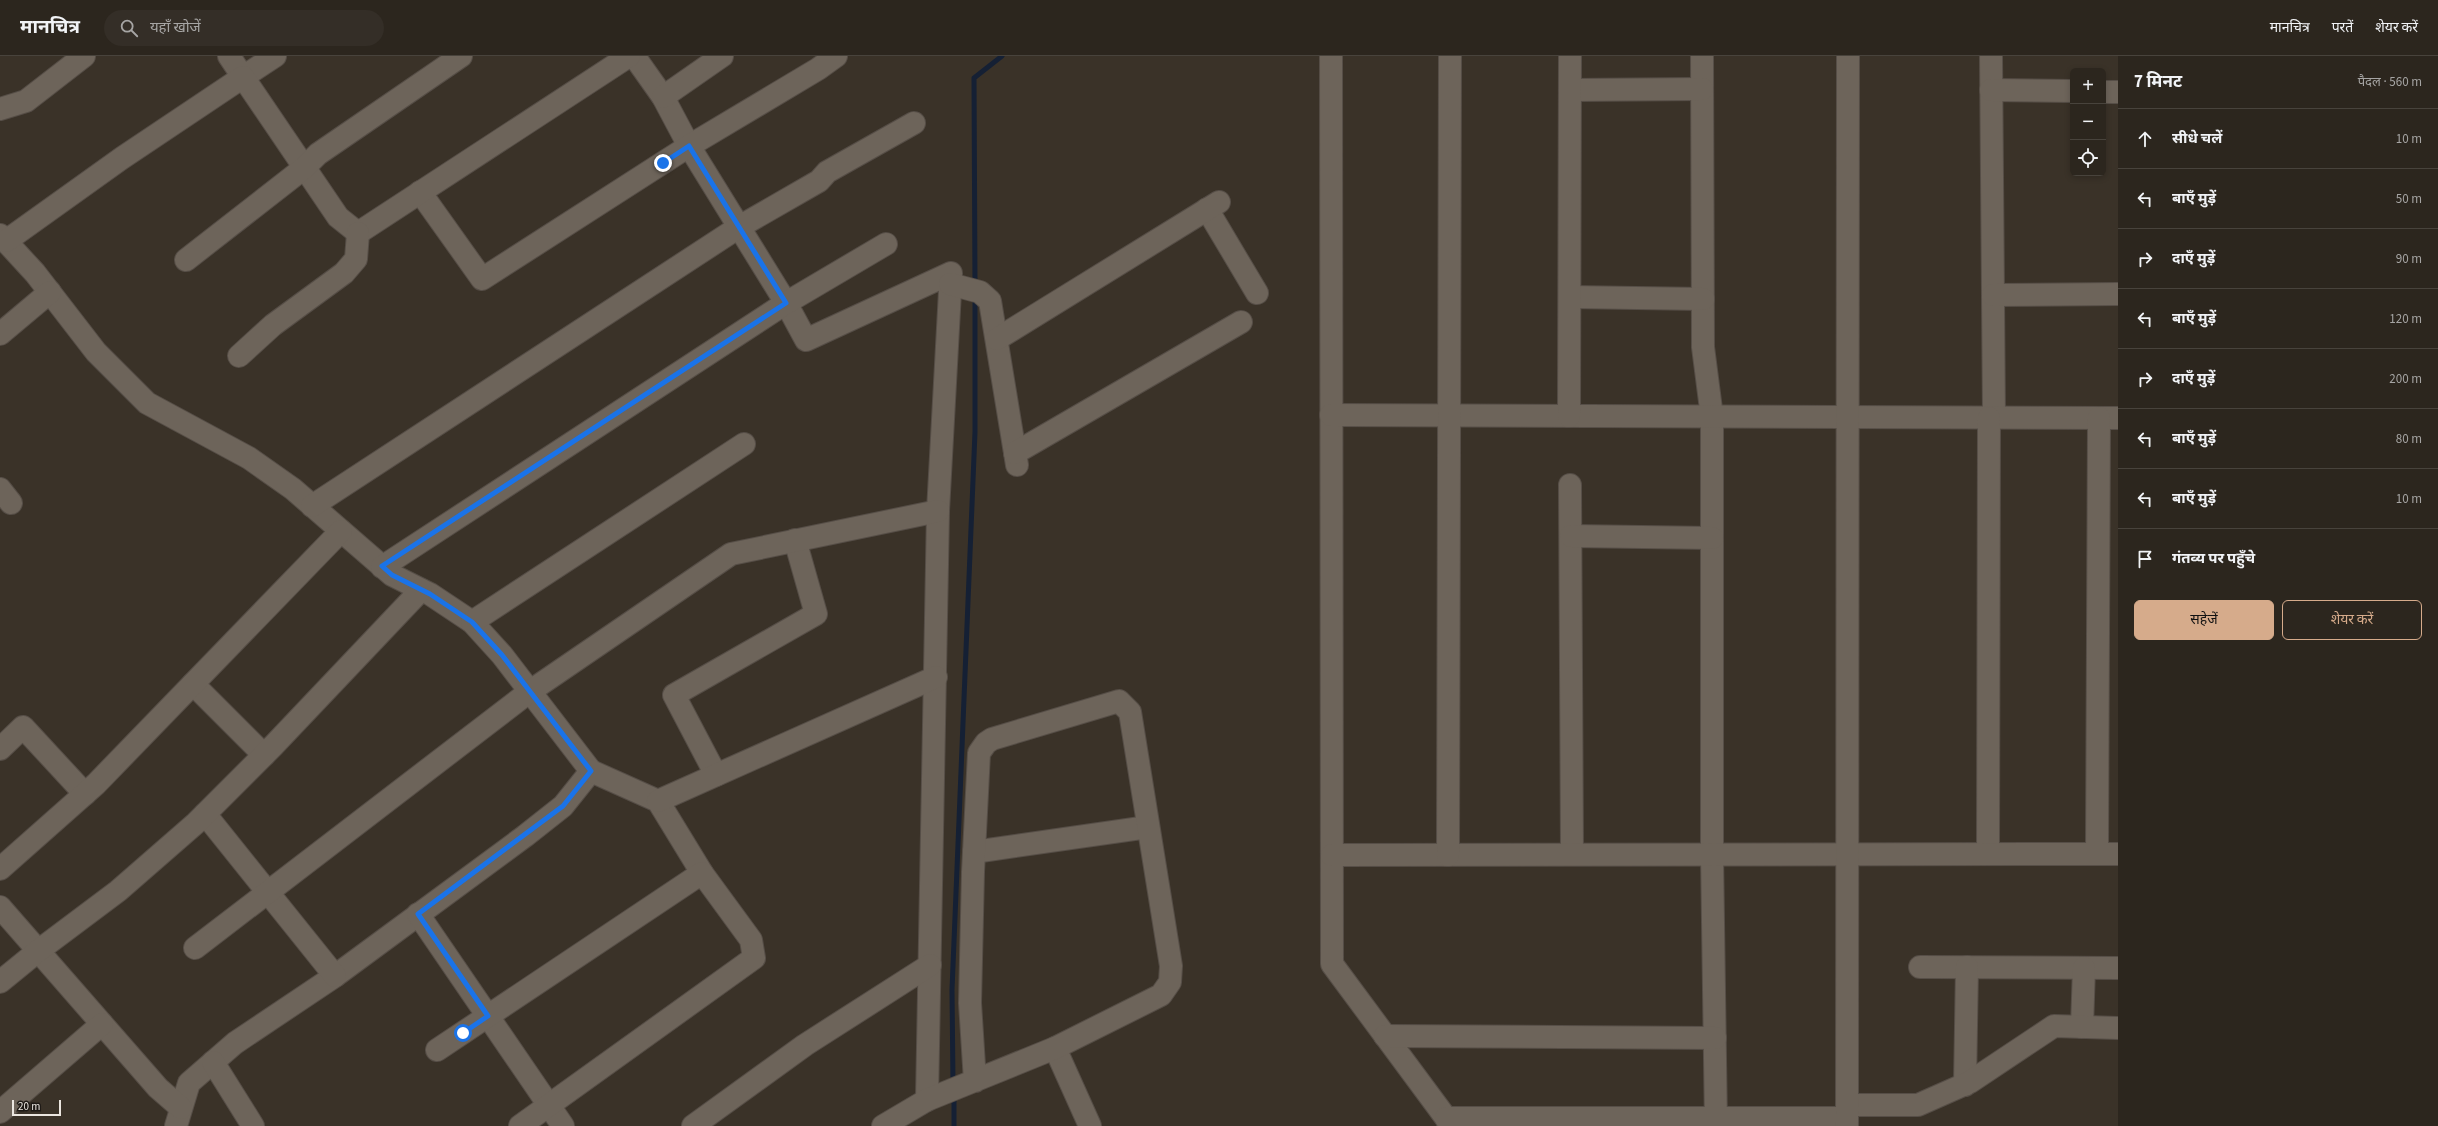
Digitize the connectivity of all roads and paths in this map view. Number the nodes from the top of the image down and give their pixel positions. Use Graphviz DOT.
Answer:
graph roads {
  1 [pos="84,56"];
  2 [pos="229,56"];
  3 [pos="275,56"];
  4 [pos="461,56"];
  5 [pos="629,56"];
  6 [pos="634,56"];
  7 [pos="722,56"];
  8 [pos="836,56"];
  9 [pos="1331,56"];
  10 [pos="1450,56"];
  11 [pos="1570,56"];
  12 [pos="1702,56"];
  13 [pos="1848,56"];
  14 [pos="1991,56"];
  15 [pos="243,77"];
  16 [pos="1702,89"];
  17 [pos="1570,90"];
  18 [pos="1991,90"];
  19 [pos="2070,91"];
  20 [pos="2106,92"];
  21 [pos="2118,92"];
  22 [pos="663,97"];
  23 [pos="0,109"];
  24 [pos="914,123"];
  25 [pos="689,146"];
  26 [pos="304,168"];
  27 [pos="420,192"];
  28 [pos="739,228"];
  29 [pos="358,233"];
  30 [pos="3,238"];
  31 [pos="886,244"];
  32 [pos="186,260"];
  33 [pos="950,284"];
  34 [pos="50,292"];
  35 [pos="1256,293"];
  36 [pos="2118,294"];
  37 [pos="1993,295"];
  38 [pos="1570,297"];
  39 [pos="1703,298"];
  40 [pos="786,303"];
  41 [pos="1241,322"];
  42 [pos="0,334"];
  43 [pos="997,339"];
  44 [pos="239,356"];
  45 [pos="1331,416"];
  46 [pos="1450,416"];
  47 [pos="1569,416"];
  48 [pos="1712,417"];
  49 [pos="1847,417"];
  50 [pos="1991,418"];
  51 [pos="2108,418"];
  52 [pos="744,444"];
  53 [pos="1570,485"];
  54 [pos="312,506"];
  55 [pos="938,511"];
  56 [pos="341,531"];
  57 [pos="1571,536"];
  58 [pos="1712,538"];
  59 [pos="795,540"];
  60 [pos="382,566"];
  61 [pos="421,590"];
  62 [pos="472,622"];
  63 [pos="936,677"];
  64 [pos="193,684"];
  65 [pos="529,692"];
  66 [pos="0,749"];
  67 [pos="264,755"];
  68 [pos="591,771"];
  69 [pos="716,775"];
  70 [pos="85,794"];
  71 [pos="658,801"];
  72 [pos="205,814"];
  73 [pos="1148,827"];
  74 [pos="974,852"];
  75 [pos="1448,854"];
  76 [pos="1572,854"];
  77 [pos="1712,854"];
  78 [pos="1847,854"];
  79 [pos="1988,854"];
  80 [pos="2108,854"];
  81 [pos="1332,855"];
  82 [pos="0,869"];
  83 [pos="702,873"];
  84 [pos="268,892"];
  85 [pos="0,907"];
  86 [pos="418,914"];
  87 [pos="195,948"];
  88 [pos="38,951"];
  89 [pos="930,965"];
  90 [pos="1920,967"];
  91 [pos="1967,967"];
  92 [pos="2084,968"];
  93 [pos="2118,968"];
  94 [pos="335,976"];
  95 [pos="0,982"];
  96 [pos="488,1016"];
  97 [pos="102,1024"];
  98 [pos="2082,1027"];
  99 [pos="2118,1028"];
  100 [pos="1386,1036"];
  101 [pos="1715,1038"];
  102 [pos="1055,1048"];
  103 [pos="437,1050"];
  104 [pos="213,1062"];
  105 [pos="970,1083"];
  106 [pos="1965,1085"];
  107 [pos="935,1097"];
  108 [pos="549,1105"];
  109 [pos="0,1112"];
  110 [pos="1847,1116"];
  111 [pos="179,1117"];
  112 [pos="1448,1122"];
  113 [pos="1580,1122"];
  114 [pos="1716,1122"];
  115 [pos="1761,1122"];
  116 [pos="253,1126"];
  117 [pos="520,1126"];
  118 [pos="563,1126"];
  119 [pos="693,1126"];
  120 [pos="883,1126"];
  121 [pos="1090,1126"];
  1 -- 23 [label="street"];
  2 -- 15 [label="street"];
  3 -- 15 [label="street"];
  4 -- 26 [label="street"];
  5 -- 27 [label="street"];
  6 -- 22 [label="street"];
  7 -- 22 [label="street"];
  8 -- 25 [label="street"];
  9 -- 45 [label="street"];
  10 -- 46 [label="street"];
  11 -- 17 [label="street"];
  12 -- 16 [label="street"];
  13 -- 49 [label="street"];
  14 -- 18 [label="street"];
  15 -- 26 [label="street"];
  15 -- 30 [label="street"];
  16 -- 17 [label="street"];
  16 -- 39 [label="street"];
  17 -- 38 [label="street"];
  18 -- 19 [label="street"];
  18 -- 37 [label="street"];
  20 -- 21 [label="street"];
  22 -- 25 [label="street"];
  24 -- 28 [label="street"];
  25 -- 27 [label="street"];
  25 -- 28 [label="street"];
  26 -- 29 [label="street"];
  26 -- 32 [label="street"];
  27 -- 29 [label="street"];
  28 -- 40 [label="street"];
  28 -- 54 [label="street"];
  29 -- 44 [label="street"];
  30 -- 34 [label="street"];
  31 -- 40 [label="street"];
  33 -- 40 [label="street"];
  33 -- 43 [label="street"];
  33 -- 55 [label="street"];
  34 -- 42 [label="street"];
  34 -- 54 [label="street"];
  35 -- 43 [label="street"];
  36 -- 37 [label="street"];
  37 -- 50 [label="street"];
  38 -- 39 [label="street"];
  38 -- 47 [label="street"];
  39 -- 48 [label="street"];
  40 -- 60 [label="street"];
  41 -- 43 [label="street"];
  45 -- 46 [label="street"];
  45 -- 81 [label="street"];
  46 -- 47 [label="street"];
  46 -- 75 [label="street"];
  47 -- 48 [label="street"];
  48 -- 49 [label="street"];
  48 -- 58 [label="street"];
  49 -- 50 [label="street"];
  49 -- 78 [label="street"];
  50 -- 51 [label="street"];
  50 -- 79 [label="street"];
  51 -- 80 [label="street"];
  52 -- 62 [label="street"];
  53 -- 57 [label="street"];
  54 -- 56 [label="street"];
  55 -- 59 [label="street"];
  55 -- 63 [label="street"];
  56 -- 60 [label="street"];
  56 -- 64 [label="street"];
  57 -- 58 [label="street"];
  57 -- 76 [label="street"];
  58 -- 77 [label="street"];
  59 -- 65 [label="street"];
  59 -- 69 [label="street"];
  60 -- 61 [label="street"];
  61 -- 62 [label="street"];
  61 -- 67 [label="street"];
  62 -- 65 [label="street"];
  63 -- 69 [label="street"];
  63 -- 89 [label="street"];
  64 -- 67 [label="street"];
  64 -- 70 [label="street"];
  65 -- 68 [label="street"];
  65 -- 84 [label="street"];
  66 -- 70 [label="street"];
  67 -- 72 [label="street"];
  68 -- 71 [label="street"];
  68 -- 86 [label="street"];
  69 -- 71 [label="street"];
  70 -- 82 [label="street"];
  71 -- 83 [label="street"];
  72 -- 84 [label="street"];
  72 -- 88 [label="street"];
  73 -- 74 [label="street"];
  73 -- 74 [label="street"];
  73 -- 102 [label="street"];
  74 -- 105 [label="street"];
  75 -- 76 [label="street"];
  75 -- 81 [label="street"];
  76 -- 77 [label="street"];
  77 -- 78 [label="street"];
  77 -- 101 [label="street"];
  78 -- 79 [label="street"];
  78 -- 110 [label="street"];
  79 -- 80 [label="street"];
  81 -- 100 [label="street"];
  83 -- 96 [label="street"];
  83 -- 108 [label="street"];
  84 -- 87 [label="street"];
  84 -- 94 [label="street"];
  85 -- 88 [label="street"];
  86 -- 94 [label="street"];
  86 -- 96 [label="street"];
  88 -- 95 [label="street"];
  88 -- 97 [label="street"];
  89 -- 107 [label="street"];
  89 -- 119 [label="street"];
  90 -- 91 [label="street"];
  91 -- 92 [label="street"];
  91 -- 106 [label="street"];
  92 -- 93 [label="street"];
  92 -- 98 [label="street"];
  94 -- 104 [label="street"];
  96 -- 103 [label="street"];
  96 -- 108 [label="street"];
  97 -- 109 [label="street"];
  97 -- 111 [label="street"];
  98 -- 99 [label="street"];
  98 -- 106 [label="street"];
  100 -- 101 [label="street"];
  100 -- 112 [label="street"];
  101 -- 114 [label="street"];
  102 -- 105 [label="street"];
  102 -- 121 [label="street"];
  104 -- 111 [label="street"];
  104 -- 116 [label="street"];
  105 -- 107 [label="street"];
  106 -- 110 [label="street"];
  107 -- 120 [label="street"];
  108 -- 117 [label="street"];
  108 -- 118 [label="street"];
  110 -- 115 [label="street"];
  112 -- 113 [label="street"];
  113 -- 114 [label="street"];
  114 -- 115 [label="street"];
}
